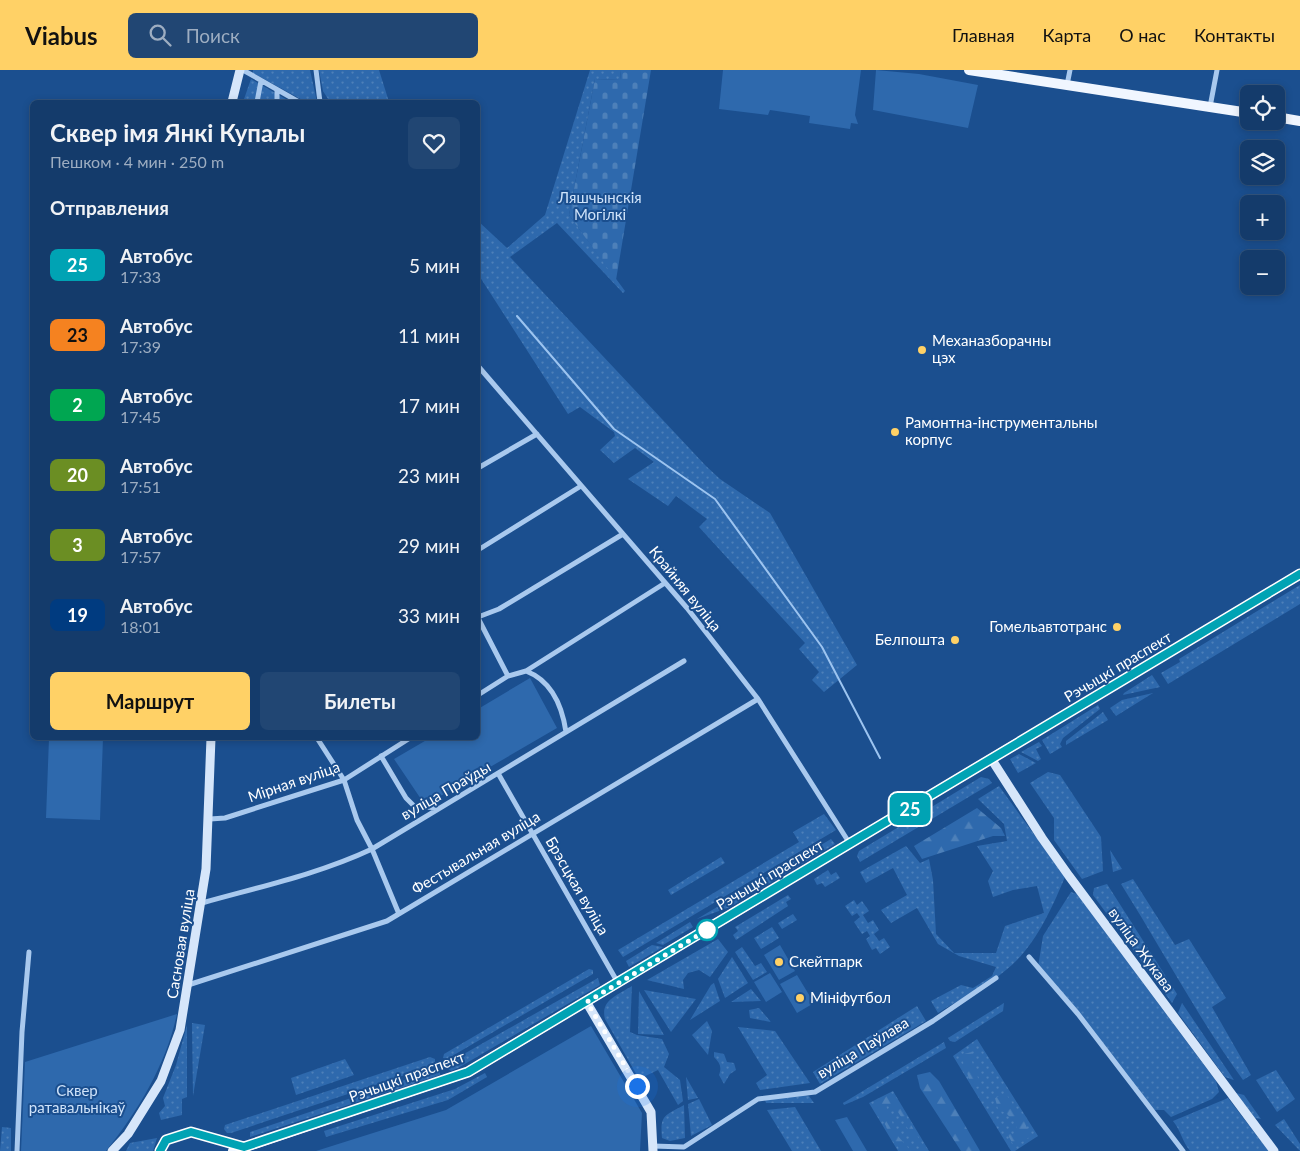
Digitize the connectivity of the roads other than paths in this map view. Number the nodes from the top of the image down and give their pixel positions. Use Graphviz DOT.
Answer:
graph roads {
  1 [pos="241,70"];
  2 [pos="316,70"];
  3 [pos="969,70"];
  4 [pos="1070,70"];
  5 [pos="1217,70"];
  6 [pos="262,81"];
  7 [pos="1067,85"];
  8 [pos="277,90"];
  9 [pos="233,100"];
  10 [pos="257,100"];
  11 [pos="277,100"];
  12 [pos="295,100"];
  13 [pos="320,100"];
  14 [pos="1210,107"];
  15 [pos="1240,112"];
  16 [pos="1285,118"];
  17 [pos="1300,121"];
  18 [pos="480,368"];
  19 [pos="537,434"];
  20 [pos="480,467"];
  21 [pos="580,486"];
  22 [pos="623,534"];
  23 [pos="480,549"];
  24 [pos="1300,574"];
  25 [pos="665,582"];
  26 [pos="480,617"];
  27 [pos="480,622"];
  28 [pos="684,661"];
  29 [pos="526,671"];
  30 [pos="508,676"];
  31 [pos="480,694"];
  32 [pos="758,699"];
  33 [pos="566,732"];
  34 [pos="212,740"];
  35 [pos="319,740"];
  36 [pos="402,740"];
  37 [pos="381,756"];
  38 [pos="992,760"];
  39 [pos="499,775"];
  40 [pos="344,780"];
  41 [pos="438,808"];
  42 [pos="210,819"];
  43 [pos="532,834"];
  44 [pos="850,844"];
  45 [pos="372,849"];
  46 [pos="202,903"];
  47 [pos="399,914"];
  48 [pos="29,952"];
  49 [pos="1029,956"];
  50 [pos="996,978"];
  51 [pos="618,984"];
  52 [pos="188,985"];
  53 [pos="587,1002"];
  54 [pos="123,1140"];
  55 [pos="653,1149"];
  56 [pos="17,1151"];
  57 [pos="112,1151"];
  58 [pos="120,1151"];
  59 [pos="233,1151"];
  60 [pos="1183,1151"];
  61 [pos="1274,1151"];
  1 -- 6 [label="street"];
  1 -- 9 [label="street"];
  2 -- 13 [label="street"];
  3 -- 7 [label="main road"];
  4 -- 7 [label="street"];
  5 -- 14 [label="street"];
  6 -- 8 [label="street"];
  6 -- 10 [label="street"];
  7 -- 14 [label="main road"];
  8 -- 11 [label="street"];
  8 -- 12 [label="street"];
  14 -- 15 [label="main road"];
  16 -- 17 [label="main road"];
  18 -- 19 [label="street, Крайняя вуліца"];
  19 -- 20 [label="street"];
  19 -- 21 [label="street, Крайняя вуліца"];
  21 -- 22 [label="street, Крайняя вуліца"];
  21 -- 23 [label="street"];
  22 -- 25 [label="street, Крайняя вуліца"];
  22 -- 26 [label="street"];
  24 -- 38 [label="main road, Рэчыцкі праспект"];
  25 -- 29 [label="street"];
  25 -- 32 [label="street, Крайняя вуліца"];
  27 -- 30 [label="street"];
  28 -- 33 [label="street, вуліца Праўды"];
  29 -- 30 [label="street"];
  29 -- 33 [label="street"];
  30 -- 31 [label="street"];
  32 -- 43 [label="street, Фестывальная вуліца"];
  32 -- 44 [label="street, Крайняя вуліца"];
  33 -- 39 [label="street, вуліца Праўды"];
  34 -- 42 [label="street, Сасновая вуліца"];
  35 -- 40 [label="street"];
  36 -- 37 [label="street, Мірная вуліца"];
  37 -- 40 [label="street, Мірная вуліца"];
  37 -- 41 [label="street"];
  38 -- 44 [label="main road, Рэчыцкі праспект"];
  38 -- 61 [label="street, вуліца Жукава"];
  39 -- 41 [label="street, вуліца Праўды"];
  39 -- 43 [label="street, Брэсцкая вуліца"];
  40 -- 42 [label="street, Мірная вуліца"];
  40 -- 45 [label="street"];
  41 -- 45 [label="street, вуліца Праўды"];
  42 -- 46 [label="street, Сасновая вуліца"];
  43 -- 47 [label="street, Фестывальная вуліца"];
  43 -- 51 [label="street, Брэсцкая вуліца"];
  44 -- 51 [label="main road, Рэчыцкі праспект"];
  45 -- 46 [label="street, вуліца Праўды"];
  45 -- 47 [label="street"];
  46 -- 52 [label="street, Сасновая вуліца"];
  47 -- 52 [label="street, Фестывальная вуліца"];
  48 -- 56 [label="street"];
  49 -- 60 [label="street"];
  50 -- 55 [label="street, вуліца Паўлава"];
  51 -- 53 [label="main road, Рэчыцкі праспект"];
  52 -- 54 [label="street, Сасновая вуліца"];
  53 -- 55 [label="street"];
  53 -- 59 [label="main road, Рэчыцкі праспект"];
  54 -- 57 [label="street, Сасновая вуліца"];
  54 -- 58 [label="street, Сасновая вуліца"];
}
